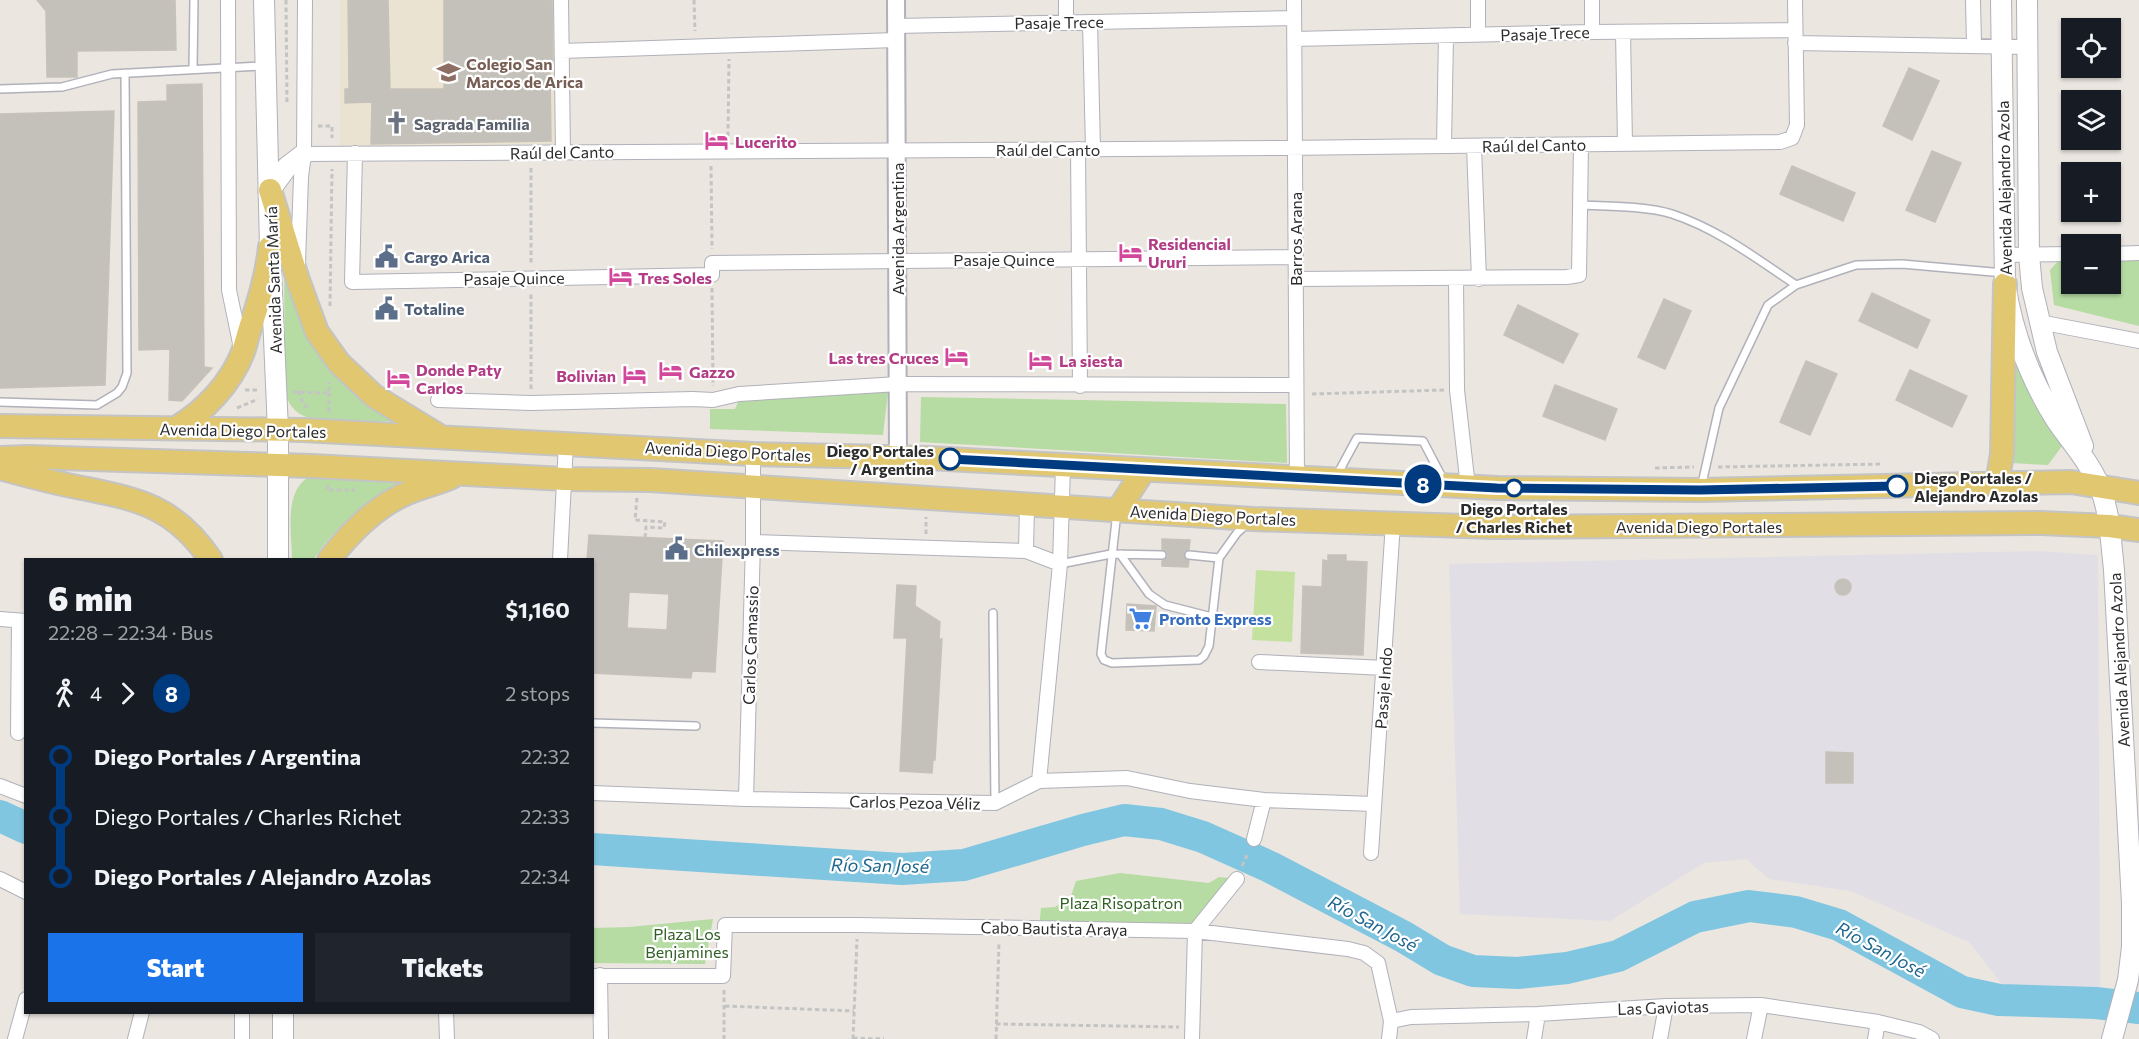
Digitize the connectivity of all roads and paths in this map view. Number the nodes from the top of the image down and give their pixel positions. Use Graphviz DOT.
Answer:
graph roads {
  1 [pos="194,0"];
  2 [pos="228,0"];
  3 [pos="264,0"];
  4 [pos="304,0"];
  5 [pos="561,0"];
  6 [pos="694,0"];
  7 [pos="896,0"];
  8 [pos="1066,0"];
  9 [pos="1294,0"];
  10 [pos="1478,0"];
  11 [pos="1592,0"];
  12 [pos="1795,0"];
  13 [pos="1974,0"];
  14 [pos="2001,0"];
  15 [pos="2027,0"];
  16 [pos="1294,18"];
  17 [pos="1066,22"];
  18 [pos="1090,22"];
  19 [pos="1592,32"];
  20 [pos="1623,32"];
  21 [pos="896,33"];
  22 [pos="1478,35"];
  23 [pos="1446,36"];
  24 [pos="1795,36"];
  25 [pos="1294,39"];
  26 [pos="1974,44"];
  27 [pos="729,45"];
  28 [pos="2002,45"];
  29 [pos="695,46"];
  30 [pos="2027,47"];
  31 [pos="561,51"];
  32 [pos="265,66"];
  33 [pos="229,67"];
  34 [pos="193,69"];
  35 [pos="125,73"];
  36 [pos="0,90"];
  37 [pos="1625,144"];
  38 [pos="1581,145"];
  39 [pos="1444,146"];
  40 [pos="1474,146"];
  41 [pos="1295,147"];
  42 [pos="1078,149"];
  43 [pos="1093,149"];
  44 [pos="897,150"];
  45 [pos="711,151"];
  46 [pos="728,151"];
  47 [pos="563,152"];
  48 [pos="355,153"];
  49 [pos="304,154"];
  50 [pos="270,190"];
  51 [pos="1581,205"];
  52 [pos="270,248"];
  53 [pos="2061,254"];
  54 [pos="2121,254"];
  55 [pos="2139,254"];
  56 [pos="2029,255"];
  57 [pos="1296,256"];
  58 [pos="1079,259"];
  59 [pos="897,260"];
  60 [pos="712,269"];
  61 [pos="2005,271"];
  62 [pos="1456,278"];
  63 [pos="1296,279"];
  64 [pos="1479,279"];
  65 [pos="298,280"];
  66 [pos="1796,285"];
  67 [pos="2039,322"];
  68 [pos="2139,341"];
  69 [pos="242,353"];
  70 [pos="898,384"];
  71 [pos="1080,386"];
  72 [pos="1296,390"];
  73 [pos="1457,390"];
  74 [pos="438,400"];
  75 [pos="713,400"];
  76 [pos="0,402"];
  77 [pos="0,426"];
  78 [pos="176,428"];
  79 [pos="278,430"];
  80 [pos="442,437"];
  81 [pos="566,443"];
  82 [pos="753,454"];
  83 [pos="0,458"];
  84 [pos="898,458"];
  85 [pos="2087,463"];
  86 [pos="278,464"];
  87 [pos="1884,464"];
  88 [pos="1063,466"];
  89 [pos="1706,467"];
  90 [pos="0,468"];
  91 [pos="1647,468"];
  92 [pos="1144,470"];
  93 [pos="462,473"];
  94 [pos="1297,478"];
  95 [pos="565,479"];
  96 [pos="1334,480"];
  97 [pos="1997,484"];
  98 [pos="752,486"];
  99 [pos="1457,486"];
  100 [pos="2100,486"];
  101 [pos="1497,488"];
  102 [pos="1700,490"];
  103 [pos="2139,493"];
  104 [pos="1027,504"];
  105 [pos="1062,506"];
  106 [pos="1118,510"];
  107 [pos="1253,519"];
  108 [pos="647,520"];
  109 [pos="1393,523"];
  110 [pos="2109,526"];
  111 [pos="1494,527"];
  112 [pos="2139,530"];
  113 [pos="645,538"];
  114 [pos="753,542"];
  115 [pos="1026,551"];
  116 [pos="1111,554"];
  117 [pos="1120,554"];
  118 [pos="1162,555"];
  119 [pos="1189,555"];
  120 [pos="210,558"];
  121 [pos="278,558"];
  122 [pos="331,558"];
  123 [pos="560,558"];
  124 [pos="1219,558"];
  125 [pos="1060,564"];
  126 [pos="993,613"];
  127 [pos="1212,617"];
  128 [pos="0,619"];
  129 [pos="22,621"];
  130 [pos="1259,662"];
  131 [pos="1385,668"];
  132 [pos="594,723"];
  133 [pos="696,726"];
  134 [pos="18,733"];
  135 [pos="1039,781"];
  136 [pos="0,786"];
  137 [pos="594,793"];
  138 [pos="24,795"];
  139 [pos="746,799"];
  140 [pos="1264,800"];
  141 [pos="995,803"];
  142 [pos="1374,804"];
  143 [pos="1254,839"];
  144 [pos="1371,852"];
  145 [pos="0,879"];
  146 [pos="1237,879"];
  147 [pos="24,891"];
  148 [pos="857,925"];
  149 [pos="999,927"];
  150 [pos="1195,931"];
  151 [pos="2136,947"];
  152 [pos="596,976"];
  153 [pos="723,976"];
  154 [pos="1761,1005"];
  155 [pos="24,1006"];
  156 [pos="725,1006"];
  157 [pos="1666,1006"];
  158 [pos="854,1011"];
  159 [pos="141,1014"];
  160 [pos="242,1014"];
  161 [pos="283,1014"];
  162 [pos="446,1014"];
  163 [pos="1538,1014"];
  164 [pos="1391,1022"];
  165 [pos="1878,1022"];
  166 [pos="996,1024"];
  167 [pos="1192,1033"];
  168 [pos="15,1039"];
  169 [pos="135,1039"];
  170 [pos="242,1039"];
  171 [pos="283,1039"];
  172 [pos="447,1039"];
  173 [pos="601,1039"];
  174 [pos="724,1039"];
  175 [pos="853,1039"];
  176 [pos="884,1039"];
  177 [pos="996,1039"];
  178 [pos="1389,1039"];
  179 [pos="1534,1039"];
  180 [pos="1660,1039"];
  181 [pos="1754,1039"];
  182 [pos="1875,1039"];
  183 [pos="1932,1039"];
  184 [pos="2112,1039"];
  1 -- 34 [label="lane"];
  2 -- 33 [label="street, Avenida Santa María"];
  3 -- 32 [label="main road, Avenida Santa María"];
  4 -- 49 [label="street, Avenida Santa María"];
  5 -- 31 [label="street"];
  6 -- 29 [label="path"];
  7 -- 21 [label="street, Avenida Argentina"];
  8 -- 17 [label="street"];
  9 -- 16 [label="street, Barros Arana"];
  10 -- 22 [label="street"];
  11 -- 19 [label="street"];
  12 -- 24 [label="street"];
  13 -- 26 [label="street"];
  14 -- 28 [label="main road, Avenida Alejandro Azola"];
  15 -- 30 [label="main road, Avenida Alejandro Azola"];
  16 -- 18 [label="street, Pasaje Trece"];
  16 -- 25 [label="street, Barros Arana"];
  17 -- 18 [label="street, Pasaje Trece"];
  17 -- 21 [label="street, Pasaje Trece"];
  18 -- 43 [label="street"];
  19 -- 20 [label="street, Pasaje Trece"];
  19 -- 22 [label="street, Pasaje Trece"];
  20 -- 24 [label="street, Pasaje Trece"];
  20 -- 37 [label="street"];
  21 -- 27 [label="street, Pasaje Trece"];
  21 -- 44 [label="street, Avenida Argentina"];
  22 -- 23 [label="street, Pasaje Trece"];
  23 -- 25 [label="street, Pasaje Trece"];
  23 -- 39 [label="street"];
  24 -- 26 [label="street, Pasaje Trece"];
  24 -- 37 [label="street, Raúl del Canto"];
  25 -- 41 [label="street, Barros Arana"];
  26 -- 28 [label="street, Pasaje Trece"];
  27 -- 29 [label="street, Pasaje Trece"];
  27 -- 46 [label="path"];
  28 -- 30 [label="street, Pasaje Trece"];
  28 -- 61 [label="main road, Avenida Alejandro Azola"];
  29 -- 31 [label="street, Pasaje Trece"];
  30 -- 56 [label="main road, Avenida Alejandro Azola"];
  31 -- 47 [label="street"];
  32 -- 33 [label="lane"];
  32 -- 50 [label="main road, Avenida Santa María"];
  33 -- 34 [label="lane"];
  33 -- 69 [label="street, Avenida Santa María"];
  34 -- 35 [label="lane"];
  35 -- 36 [label="lane"];
  35 -- 76 [label="lane"];
  37 -- 38 [label="street, Raúl del Canto"];
  38 -- 40 [label="street, Raúl del Canto"];
  38 -- 51 [label="street"];
  39 -- 40 [label="street, Raúl del Canto"];
  39 -- 41 [label="street, Raúl del Canto"];
  40 -- 64 [label="street"];
  41 -- 43 [label="street, Raúl del Canto"];
  41 -- 57 [label="street, Barros Arana"];
  42 -- 43 [label="street, Raúl del Canto"];
  42 -- 44 [label="street, Raúl del Canto"];
  42 -- 58 [label="street"];
  44 -- 46 [label="street, Raúl del Canto"];
  44 -- 59 [label="street, Avenida Argentina"];
  45 -- 46 [label="street, Raúl del Canto"];
  45 -- 47 [label="street, Raúl del Canto"];
  45 -- 60 [label="path"];
  47 -- 48 [label="street, Raúl del Canto"];
  48 -- 49 [label="street, Raúl del Canto"];
  48 -- 60 [label="street, Pasaje Quince"];
  49 -- 50 [label="main road"];
  49 -- 65 [label="street, Avenida Santa María"];
  50 -- 52 [label="main road, Avenida Santa María"];
  50 -- 65 [label="main road"];
  51 -- 64 [label="street"];
  51 -- 66 [label="lane"];
  52 -- 69 [label="main road"];
  52 -- 79 [label="main road, Avenida Santa María"];
  53 -- 56 [label="street"];
  54 -- 55 [label="street"];
  56 -- 61 [label="street"];
  56 -- 67 [label="main road, Avenida Alejandro Azola"];
  57 -- 58 [label="street, Pasaje Quince"];
  57 -- 63 [label="street, Barros Arana"];
  58 -- 59 [label="street, Pasaje Quince"];
  58 -- 71 [label="street"];
  59 -- 60 [label="street, Pasaje Quince"];
  59 -- 70 [label="street, Avenida Argentina"];
  60 -- 75 [label="path"];
  61 -- 66 [label="lane"];
  61 -- 85 [label="main road, Avenida Alejandro Azola"];
  61 -- 97 [label="main road"];
  62 -- 63 [label="street"];
  62 -- 64 [label="street"];
  62 -- 73 [label="street"];
  63 -- 72 [label="street, Barros Arana"];
  65 -- 80 [label="main road"];
  66 -- 89 [label="lane"];
  67 -- 68 [label="street"];
  67 -- 85 [label="main road, Avenida Alejandro Azola"];
  69 -- 78 [label="main road"];
  70 -- 71 [label="street"];
  70 -- 75 [label="street"];
  70 -- 84 [label="street, Avenida Argentina"];
  71 -- 72 [label="street"];
  72 -- 73 [label="path"];
  72 -- 94 [label="street, Barros Arana"];
  73 -- 99 [label="street"];
  74 -- 75 [label="street"];
  77 -- 78 [label="main road, Avenida Diego Portales"];
  78 -- 79 [label="main road, Avenida Diego Portales"];
  79 -- 80 [label="main road, Avenida Diego Portales"];
  79 -- 86 [label="main road, Avenida Santa María"];
  80 -- 81 [label="main road, Avenida Diego Portales"];
  81 -- 82 [label="main road, Avenida Diego Portales"];
  81 -- 95 [label="street"];
  82 -- 84 [label="main road, Avenida Diego Portales"];
  82 -- 98 [label="street, Carlos Camassio"];
  83 -- 86 [label="main road, Avenida Diego Portales"];
  84 -- 88 [label="main road, Avenida Diego Portales"];
  85 -- 100 [label="main road, Avenida Alejandro Azola"];
  86 -- 93 [label="main road, Avenida Diego Portales"];
  86 -- 121 [label="main road, Avenida Santa María"];
  87 -- 89 [label="path"];
  88 -- 92 [label="main road, Avenida Diego Portales"];
  88 -- 105 [label="street"];
  89 -- 91 [label="path"];
  89 -- 102 [label="lane"];
  90 -- 120 [label="main road"];
  92 -- 94 [label="main road, Avenida Diego Portales"];
  92 -- 106 [label="main road"];
  93 -- 95 [label="main road, Avenida Diego Portales"];
  93 -- 122 [label="main road"];
  94 -- 96 [label="main road, Avenida Diego Portales"];
  95 -- 98 [label="main road, Avenida Diego Portales"];
  95 -- 123 [label="street"];
  96 -- 99 [label="main road, Avenida Diego Portales"];
  96 -- 99 [label="lane"];
  97 -- 100 [label="main road, Avenida Diego Portales"];
  97 -- 102 [label="main road, Avenida Diego Portales"];
  98 -- 104 [label="main road, Avenida Diego Portales"];
  98 -- 114 [label="street, Carlos Camassio"];
  99 -- 101 [label="main road, Avenida Diego Portales"];
  100 -- 103 [label="main road, Avenida Diego Portales"];
  100 -- 110 [label="main road, Avenida Alejandro Azola"];
  101 -- 102 [label="main road, Avenida Diego Portales"];
  101 -- 111 [label="main road"];
  104 -- 105 [label="main road, Avenida Diego Portales"];
  104 -- 115 [label="street"];
  105 -- 106 [label="main road, Avenida Diego Portales"];
  105 -- 125 [label="street"];
  106 -- 107 [label="main road, Avenida Diego Portales"];
  106 -- 116 [label="lane"];
  107 -- 109 [label="main road, Avenida Diego Portales"];
  107 -- 124 [label="lane"];
  108 -- 113 [label="path"];
  109 -- 111 [label="main road, Avenida Diego Portales"];
  109 -- 131 [label="street, Pasaje Indo"];
  110 -- 111 [label="main road, Avenida Diego Portales"];
  110 -- 112 [label="main road, Avenida Diego Portales"];
  110 -- 151 [label="main road, Avenida Alejandro Azola"];
  114 -- 115 [label="street"];
  114 -- 139 [label="street, Carlos Camassio"];
  115 -- 125 [label="street"];
  116 -- 117 [label="lane"];
  116 -- 125 [label="lane"];
  116 -- 127 [label="lane"];
  117 -- 118 [label="lane"];
  117 -- 127 [label="lane"];
  119 -- 124 [label="lane"];
  124 -- 127 [label="lane"];
  125 -- 135 [label="street"];
  126 -- 141 [label="lane"];
  128 -- 129 [label="street"];
  129 -- 134 [label="street"];
  130 -- 131 [label="street"];
  131 -- 142 [label="street, Pasaje Indo"];
  132 -- 133 [label="lane"];
  135 -- 140 [label="street, Carlos Pezoa Véliz"];
  135 -- 141 [label="street, Carlos Pezoa Véliz"];
  136 -- 138 [label="street"];
  137 -- 139 [label="street, Carlos Pezoa Véliz"];
  139 -- 141 [label="street, Carlos Pezoa Véliz"];
  140 -- 142 [label="street, Carlos Pezoa Véliz"];
  140 -- 143 [label="street"];
  142 -- 144 [label="street, Pasaje Indo"];
  143 -- 146 [label="path"];
  145 -- 147 [label="street"];
  146 -- 150 [label="street"];
  148 -- 149 [label="street, Cabo Bautista Araya"];
  148 -- 153 [label="street, Cabo Bautista Araya"];
  148 -- 158 [label="path"];
  149 -- 150 [label="street, Cabo Bautista Araya"];
  149 -- 166 [label="path"];
  150 -- 164 [label="street, Cabo Bautista Araya"];
  150 -- 167 [label="street"];
  151 -- 184 [label="main road, Avenida Alejandro Azola"];
  152 -- 153 [label="street"];
  152 -- 173 [label="street"];
  153 -- 156 [label="path"];
  154 -- 157 [label="street, Las Gaviotas"];
  154 -- 165 [label="street, Las Gaviotas"];
  154 -- 181 [label="street"];
  155 -- 168 [label="street"];
  156 -- 158 [label="path"];
  156 -- 174 [label="path"];
  157 -- 163 [label="street, Las Gaviotas"];
  157 -- 180 [label="street"];
  158 -- 175 [label="path"];
  159 -- 169 [label="street"];
  160 -- 170 [label="street"];
  161 -- 171 [label="main road"];
  162 -- 172 [label="street"];
  163 -- 164 [label="street, Las Gaviotas"];
  163 -- 179 [label="street"];
  164 -- 178 [label="street"];
  165 -- 182 [label="street"];
  165 -- 183 [label="street, Las Gaviotas"];
  166 -- 167 [label="path"];
  166 -- 177 [label="path"];
  175 -- 176 [label="path"];
}
